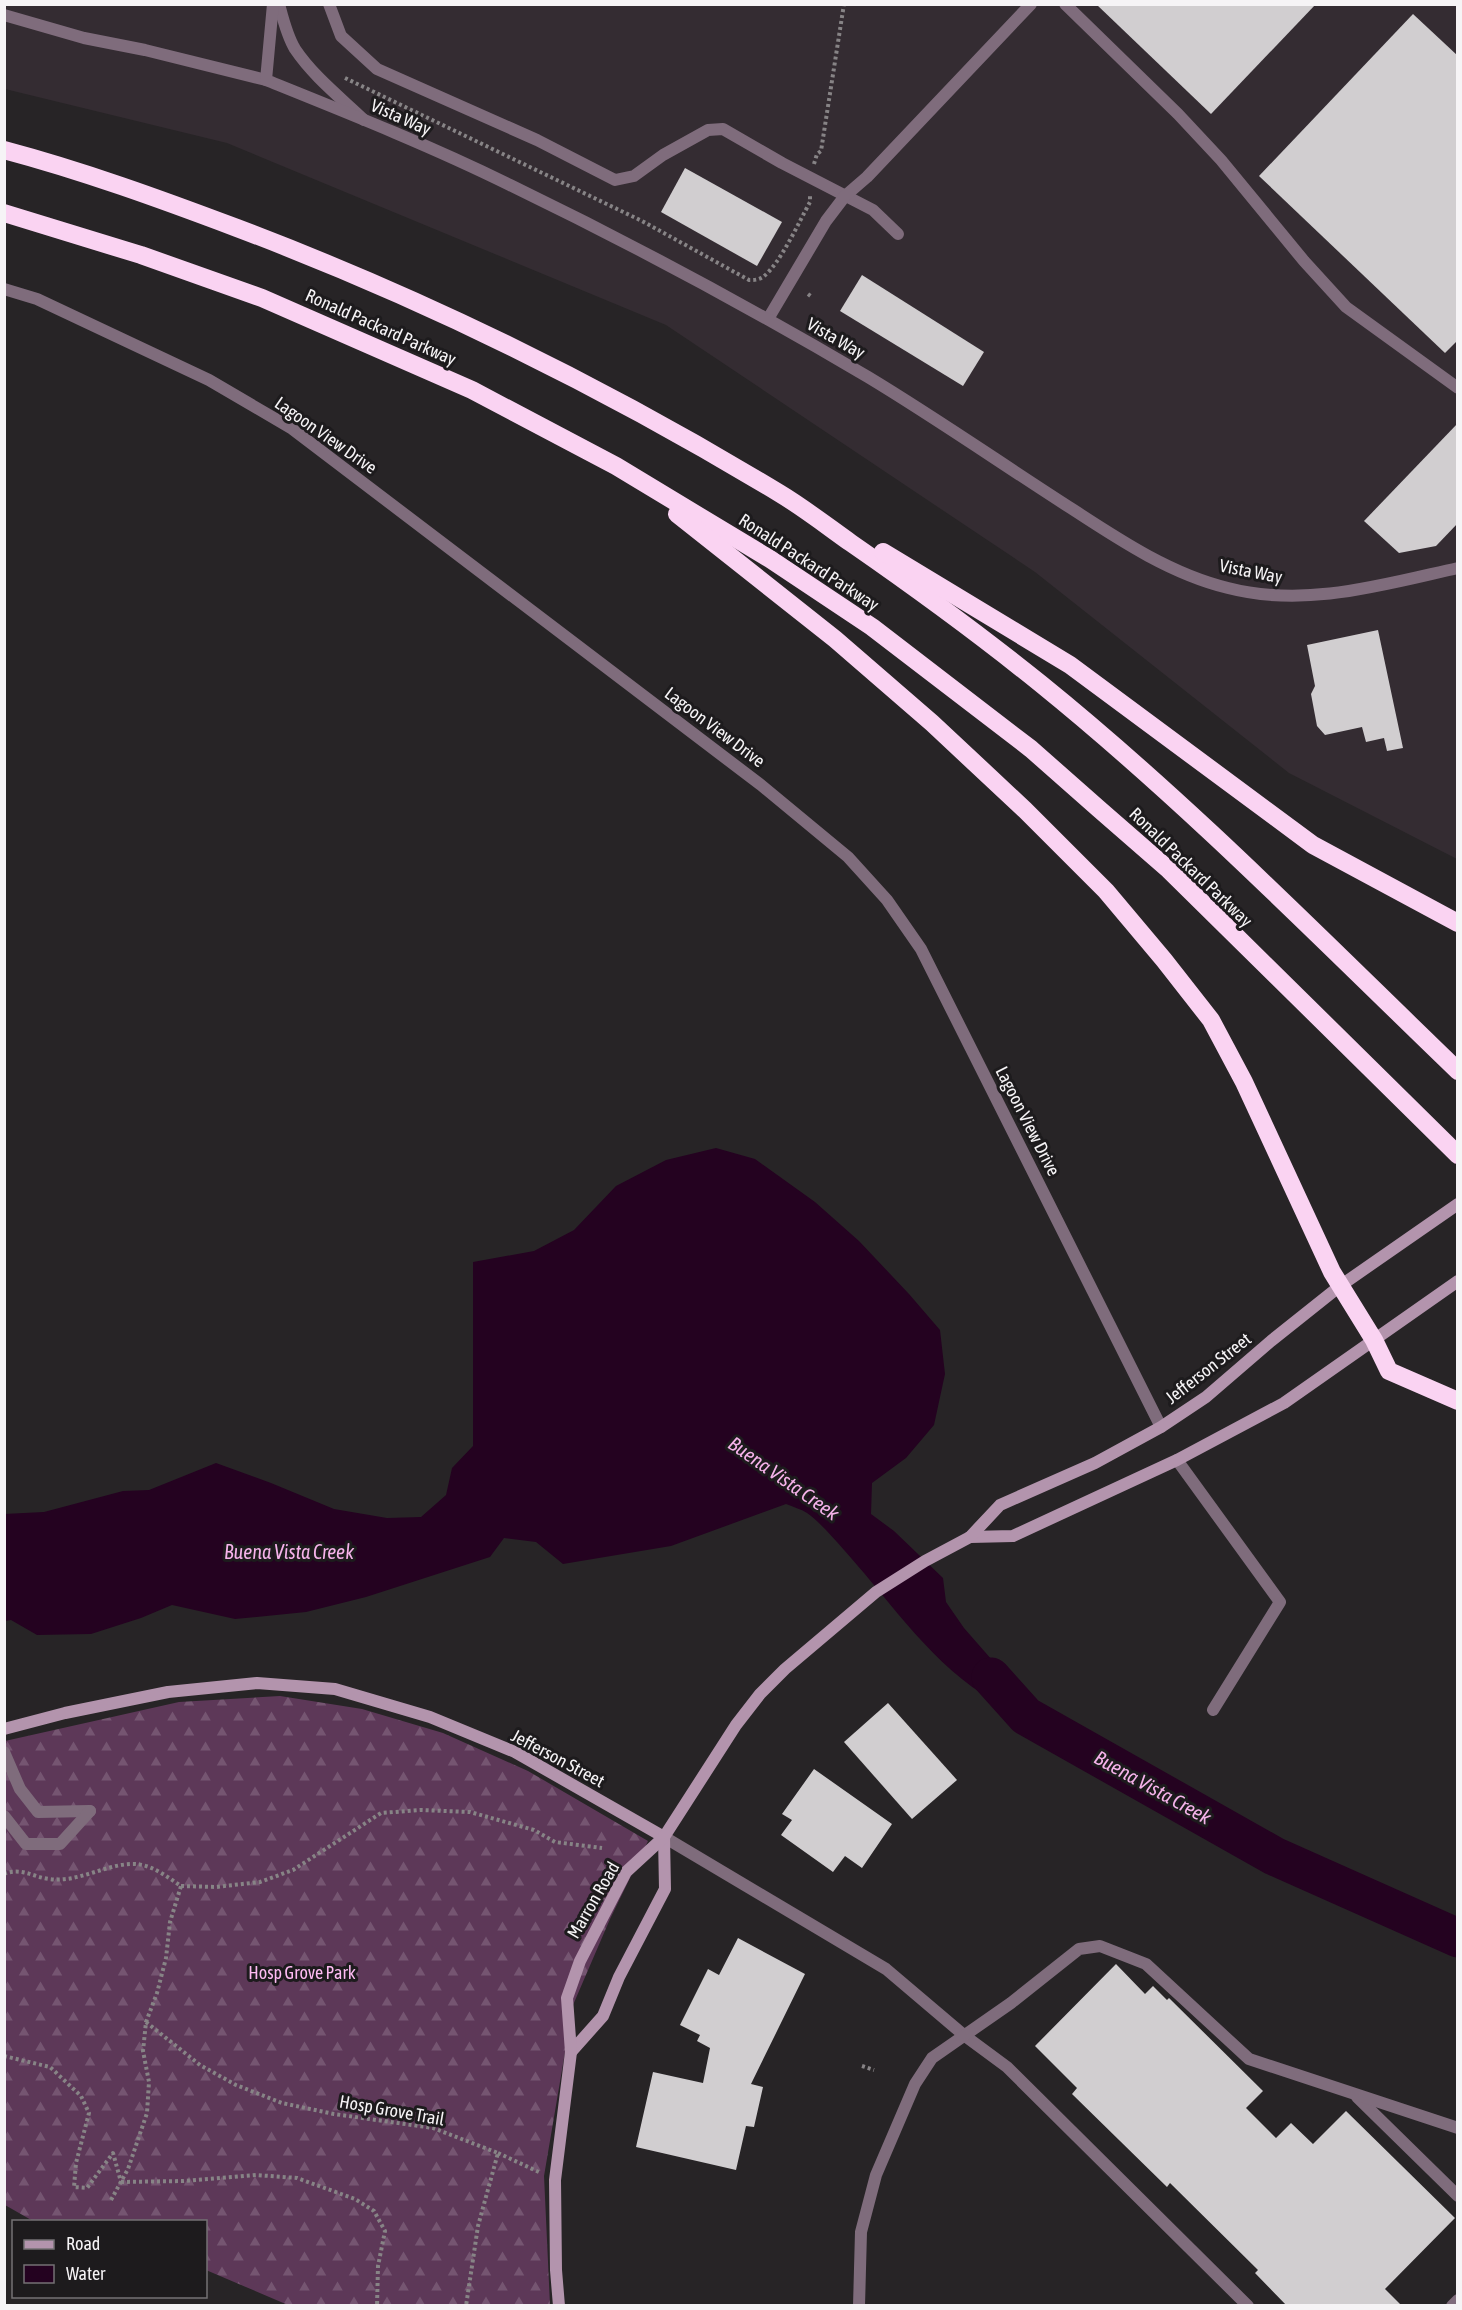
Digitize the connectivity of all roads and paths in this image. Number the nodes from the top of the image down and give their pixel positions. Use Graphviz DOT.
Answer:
graph roads {
  1 [pos="273,4"];
  2 [pos="279,4"];
  3 [pos="329,4"];
  4 [pos="844,4"];
  5 [pos="1031,4"];
  6 [pos="1065,4"];
  7 [pos="4,15"];
  8 [pos="339,75"];
  9 [pos="266,80"];
  10 [pos="365,120"];
  11 [pos="4,150"];
  12 [pos="814,165"];
  13 [pos="810,195"];
  14 [pos="846,196"];
  15 [pos="4,213"];
  16 [pos="898,234"];
  17 [pos="4,289"];
  18 [pos="768,319"];
  19 [pos="1458,388"];
  20 [pos="616,466"];
  21 [pos="782,495"];
  22 [pos="1458,568"];
  23 [pos="1458,923"];
  24 [pos="1458,1071"];
  25 [pos="1458,1155"];
  26 [pos="1453,1207"];
  27 [pos="1458,1281"];
  28 [pos="1340,1286"];
  29 [pos="1374,1340"];
  30 [pos="1458,1401"];
  31 [pos="1161,1427"];
  32 [pos="1177,1460"];
  33 [pos="970,1538"];
  34 [pos="1213,1710"];
  35 [pos="4,1729"];
  36 [pos="4,1752"];
  37 [pos="4,1816"];
  38 [pos="664,1838"];
  39 [pos="602,1848"];
  40 [pos="4,1874"];
  41 [pos="181,1886"];
  42 [pos="146,2022"];
  43 [pos="965,2036"];
  44 [pos="571,2052"];
  45 [pos="4,2056"];
  46 [pos="861,2066"];
  47 [pos="874,2070"];
  48 [pos="1354,2094"];
  49 [pos="1458,2128"];
  50 [pos="498,2153"];
  51 [pos="555,2180"];
  52 [pos="121,2182"];
  53 [pos="1458,2196"];
  54 [pos="111,2200"];
  55 [pos="1458,2300"];
  56 [pos="377,2306"];
  57 [pos="466,2306"];
  58 [pos="559,2306"];
  59 [pos="859,2306"];
  60 [pos="1248,2306"];
  61 [pos="1452,2306"];
  1 -- 9 [label="street"];
  2 -- 10 [label="street"];
  3 -- 14 [label="street"];
  4 -- 12 [label="path"];
  5 -- 14 [label="street"];
  6 -- 19 [label="street"];
  7 -- 9 [label="street, Vista Way"];
  8 -- 13 [label="path"];
  9 -- 10 [label="street, Vista Way"];
  10 -- 18 [label="street, Vista Way"];
  11 -- 21 [label="highway, Ronald Packard Parkway"];
  14 -- 16 [label="street"];
  14 -- 18 [label="street"];
  15 -- 20 [label="highway, Ronald Packard Parkway"];
  17 -- 31 [label="street, Lagoon View Drive"];
  18 -- 22 [label="street, Vista Way"];
  20 -- 25 [label="highway, Ronald Packard Parkway"];
  20 -- 28 [label="highway"];
  21 -- 23 [label="highway"];
  21 -- 24 [label="highway, Ronald Packard Parkway"];
  26 -- 28 [label="main road, Jefferson Street"];
  27 -- 29 [label="main road, Jefferson Street"];
  28 -- 29 [label="highway"];
  28 -- 31 [label="main road, Jefferson Street"];
  29 -- 30 [label="highway"];
  29 -- 32 [label="main road, Jefferson Street"];
  31 -- 33 [label="main road, Jefferson Street"];
  32 -- 33 [label="main road, Jefferson Street"];
  32 -- 34 [label="street"];
  33 -- 38 [label="main road, Jefferson Street"];
  35 -- 38 [label="main road, Jefferson Street"];
  36 -- 37 [label="street"];
  38 -- 43 [label="street"];
  38 -- 44 [label="main road"];
  38 -- 44 [label="main road, Marron Road"];
  39 -- 41 [label="path"];
  40 -- 41 [label="path"];
  41 -- 42 [label="path"];
  42 -- 50 [label="path, Hosp Grove Trail"];
  42 -- 52 [label="path"];
  43 -- 48 [label="street"];
  43 -- 59 [label="street"];
  43 -- 60 [label="street"];
  44 -- 51 [label="main road, Marron Road"];
  45 -- 52 [label="path"];
  46 -- 47 [label="path"];
  48 -- 49 [label="street"];
  48 -- 53 [label="street"];
  50 -- 51 [label="path, Hosp Grove Trail"];
  50 -- 57 [label="path"];
  51 -- 58 [label="main road, Marron Road"];
  52 -- 54 [label="path"];
  52 -- 56 [label="path"];
  55 -- 61 [label="street"];
}
